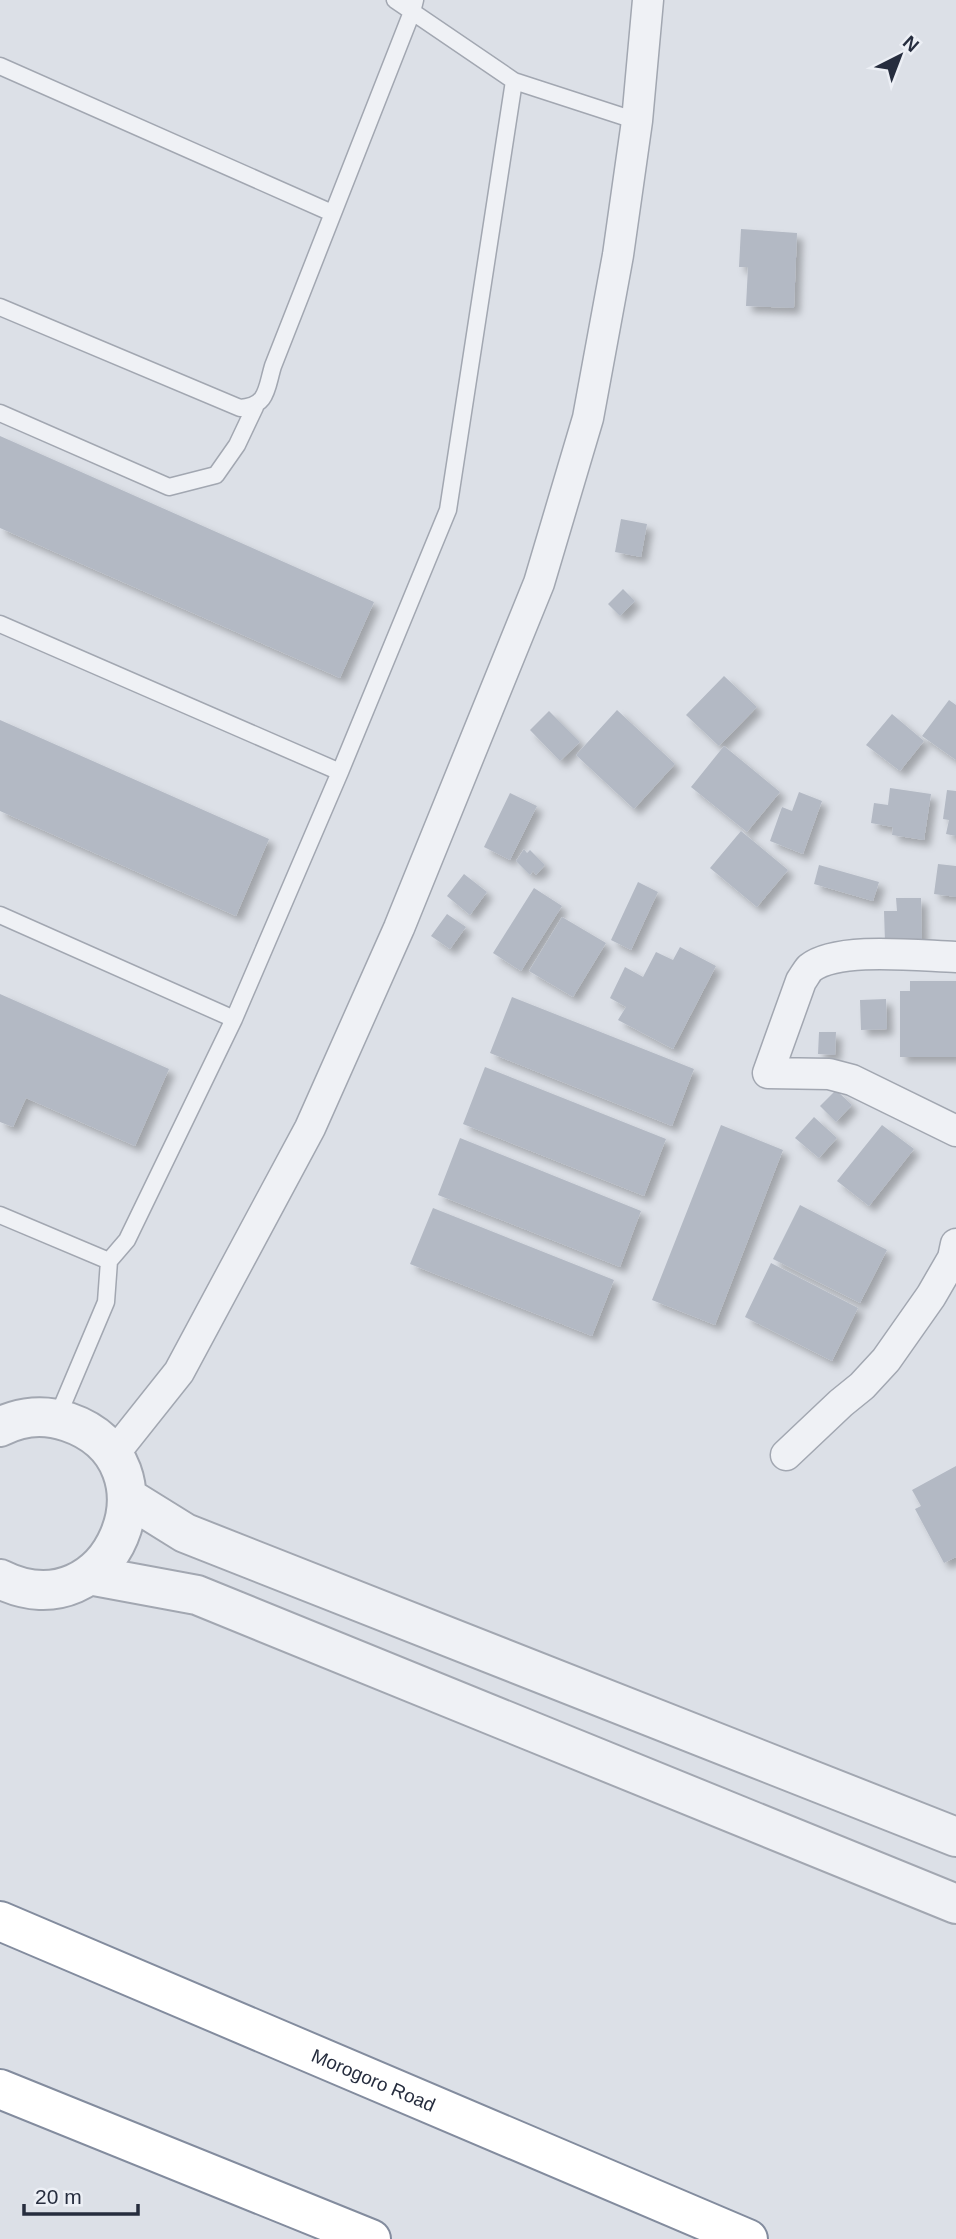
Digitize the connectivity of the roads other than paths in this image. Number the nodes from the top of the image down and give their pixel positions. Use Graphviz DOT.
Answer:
graph roads {
  1 [pos="395,0"];
  2 [pos="648,0"];
  3 [pos="414,6"];
  4 [pos="0,66"];
  5 [pos="514,82"];
  6 [pos="637,121"];
  7 [pos="332,213"];
  8 [pos="0,307"];
  9 [pos="255,407"];
  10 [pos="0,413"];
  11 [pos="0,624"];
  12 [pos="340,772"];
  13 [pos="0,915"];
  14 [pos="956,957"];
  15 [pos="234,1019"];
  16 [pos="956,1131"];
  17 [pos="0,1215"];
  18 [pos="956,1244"];
  19 [pos="109,1261"];
  20 [pos="57,1418"];
  21 [pos="0,1427"];
  22 [pos="113,1455"];
  23 [pos="786,1455"];
  24 [pos="127,1497"];
  25 [pos="89,1575"];
  26 [pos="0,1579"];
  27 [pos="956,1837"];
  28 [pos="956,1904"];
  29 [pos="0,1922"];
  30 [pos="0,2089"];
  31 [pos="371,2239"];
  32 [pos="748,2239"];
  1 -- 3 [label="lane"];
  2 -- 6 [label="street"];
  3 -- 5 [label="lane"];
  3 -- 7 [label="lane"];
  4 -- 7 [label="lane"];
  5 -- 6 [label="lane"];
  5 -- 12 [label="lane"];
  6 -- 22 [label="street"];
  7 -- 9 [label="lane"];
  8 -- 9 [label="lane"];
  9 -- 10 [label="lane"];
  11 -- 12 [label="lane"];
  12 -- 15 [label="lane"];
  13 -- 15 [label="lane"];
  14 -- 16 [label="street"];
  15 -- 19 [label="lane"];
  17 -- 19 [label="lane"];
  18 -- 23 [label="street"];
  19 -- 20 [label="lane"];
  20 -- 21 [label="street"];
  20 -- 22 [label="street"];
  22 -- 24 [label="street"];
  24 -- 25 [label="street"];
  24 -- 27 [label="street"];
  25 -- 26 [label="street"];
  25 -- 28 [label="street"];
  29 -- 32 [label="highway, Morogoro Road"];
  30 -- 31 [label="highway"];
}
